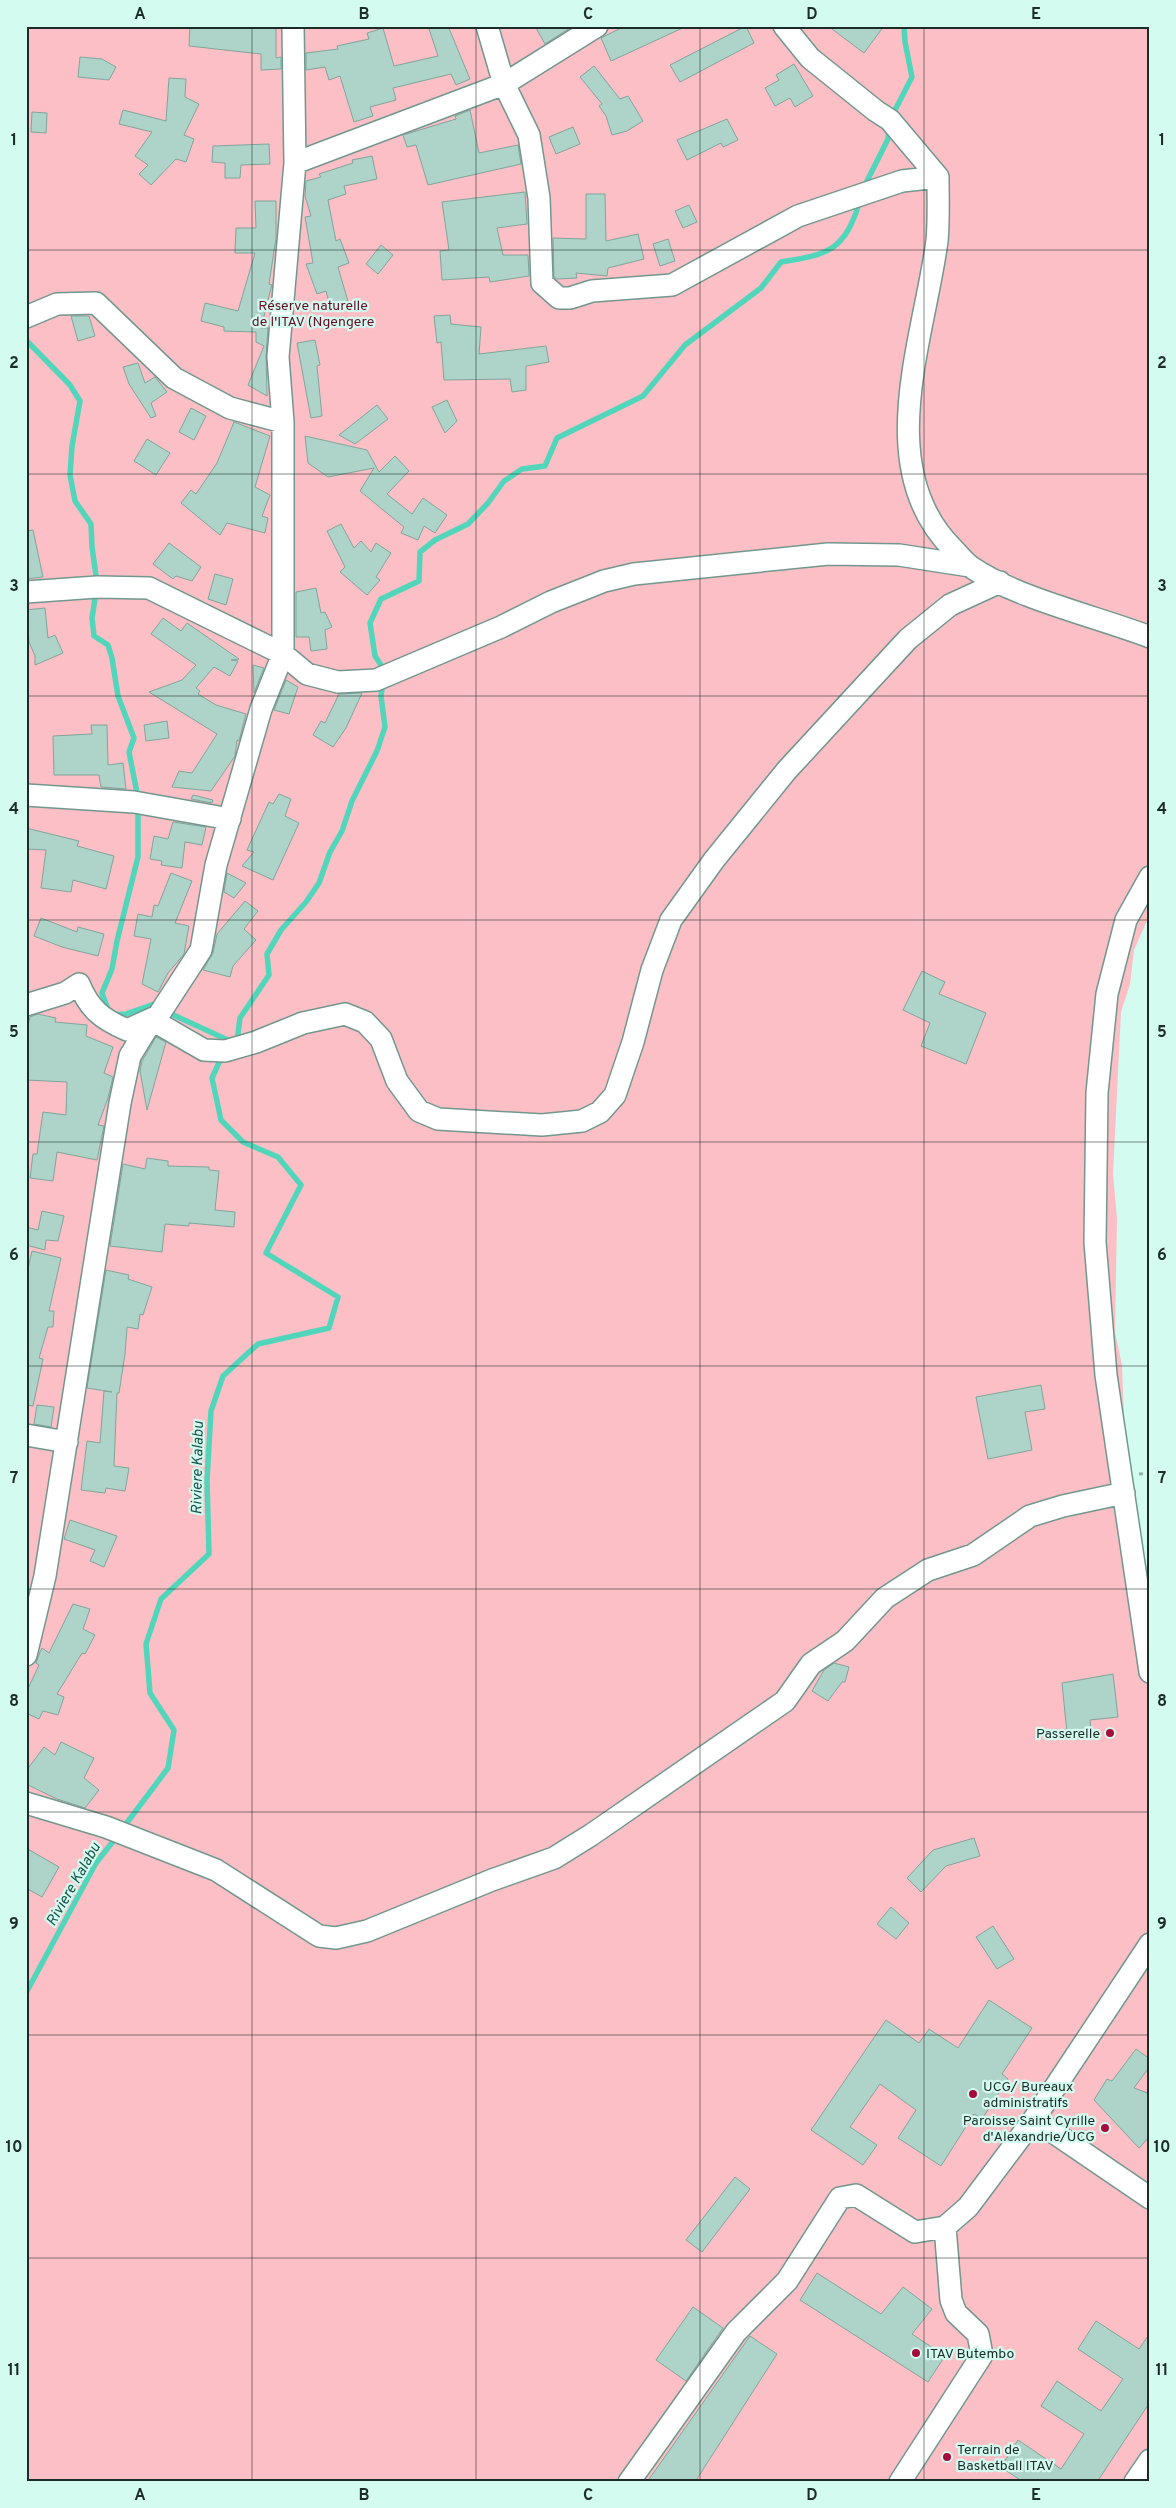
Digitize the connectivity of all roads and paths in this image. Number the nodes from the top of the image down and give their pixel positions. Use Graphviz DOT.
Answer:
graph roads {
  1 [pos="293,26"];
  2 [pos="487,26"];
  3 [pos="597,26"];
  4 [pos="784,26"];
  5 [pos="504,84"];
  6 [pos="295,163"];
  7 [pos="938,177"];
  8 [pos="26,317"];
  9 [pos="283,422"];
  10 [pos="970,566"];
  11 [pos="1000,582"];
  12 [pos="26,592"];
  13 [pos="1150,637"];
  14 [pos="283,654"];
  15 [pos="26,795"];
  16 [pos="230,819"];
  17 [pos="1150,877"];
  18 [pos="26,1005"];
  19 [pos="158,1012"];
  20 [pos="26,1435"];
  21 [pos="67,1442"];
  22 [pos="1124,1494"];
  23 [pos="26,1655"];
  24 [pos="1150,1672"];
  25 [pos="26,1803"];
  26 [pos="1150,1944"];
  27 [pos="1034,2118"];
  28 [pos="1150,2198"];
  29 [pos="945,2227"];
  30 [pos="1150,2460"];
  31 [pos="629,2482"];
  32 [pos="900,2482"];
  33 [pos="1136,2482"];
  1 -- 6 [label="street"];
  2 -- 5 [label="street"];
  3 -- 5 [label="street"];
  4 -- 7 [label="street"];
  5 -- 6 [label="street"];
  5 -- 7 [label="street"];
  6 -- 9 [label="street"];
  7 -- 10 [label="street"];
  8 -- 9 [label="street"];
  9 -- 14 [label="street"];
  10 -- 11 [label="street"];
  10 -- 14 [label="street"];
  11 -- 13 [label="street"];
  11 -- 19 [label="street"];
  12 -- 14 [label="street"];
  14 -- 16 [label="street"];
  15 -- 16 [label="street"];
  16 -- 19 [label="street"];
  17 -- 22 [label="street"];
  18 -- 19 [label="street"];
  19 -- 21 [label="street"];
  20 -- 21 [label="street"];
  21 -- 23 [label="street"];
  22 -- 24 [label="street"];
  22 -- 25 [label="street"];
  26 -- 27 [label="street"];
  27 -- 28 [label="street"];
  27 -- 29 [label="street"];
  29 -- 31 [label="street"];
  29 -- 32 [label="street"];
  30 -- 33 [label="street"];
}
